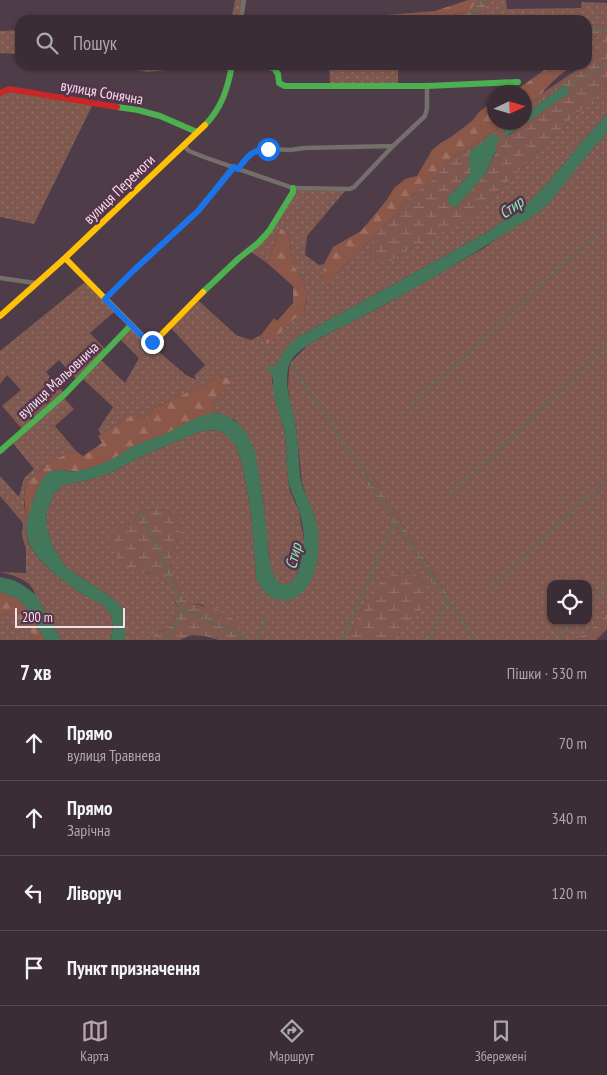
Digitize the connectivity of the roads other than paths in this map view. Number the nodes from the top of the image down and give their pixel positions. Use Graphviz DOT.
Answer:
graph roads {
  1 [pos="244,0"];
  2 [pos="242,15"];
  3 [pos="231,70"];
  4 [pos="275,70"];
  5 [pos="518,82"];
  6 [pos="427,86"];
  7 [pos="0,93"];
  8 [pos="197,132"];
  9 [pos="185,144"];
  10 [pos="393,146"];
  11 [pos="236,168"];
  12 [pos="293,188"];
  13 [pos="64,258"];
  14 [pos="0,278"];
  15 [pos="35,283"];
  16 [pos="105,299"];
  17 [pos="0,316"];
  18 [pos="131,325"];
  19 [pos="0,450"];
  1 -- 2 [label="street"];
  3 -- 8 [label="street, вулиця Перемоги"];
  4 -- 6 [label="street"];
  5 -- 6 [label="street"];
  6 -- 10 [label="street"];
  7 -- 8 [label="street, вулиця Сонячна"];
  8 -- 9 [label="street, вулиця Перемоги"];
  9 -- 11 [label="street"];
  9 -- 13 [label="street, вулиця Перемоги"];
  10 -- 11 [label="street"];
  10 -- 12 [label="street"];
  11 -- 12 [label="street"];
  11 -- 16 [label="street"];
  12 -- 18 [label="street"];
  13 -- 15 [label="street, вулиця Перемоги"];
  13 -- 16 [label="street"];
  14 -- 15 [label="street"];
  15 -- 17 [label="street, вулиця Перемоги"];
  16 -- 18 [label="street"];
  18 -- 19 [label="street, вулиця Мальовнича"];
}
